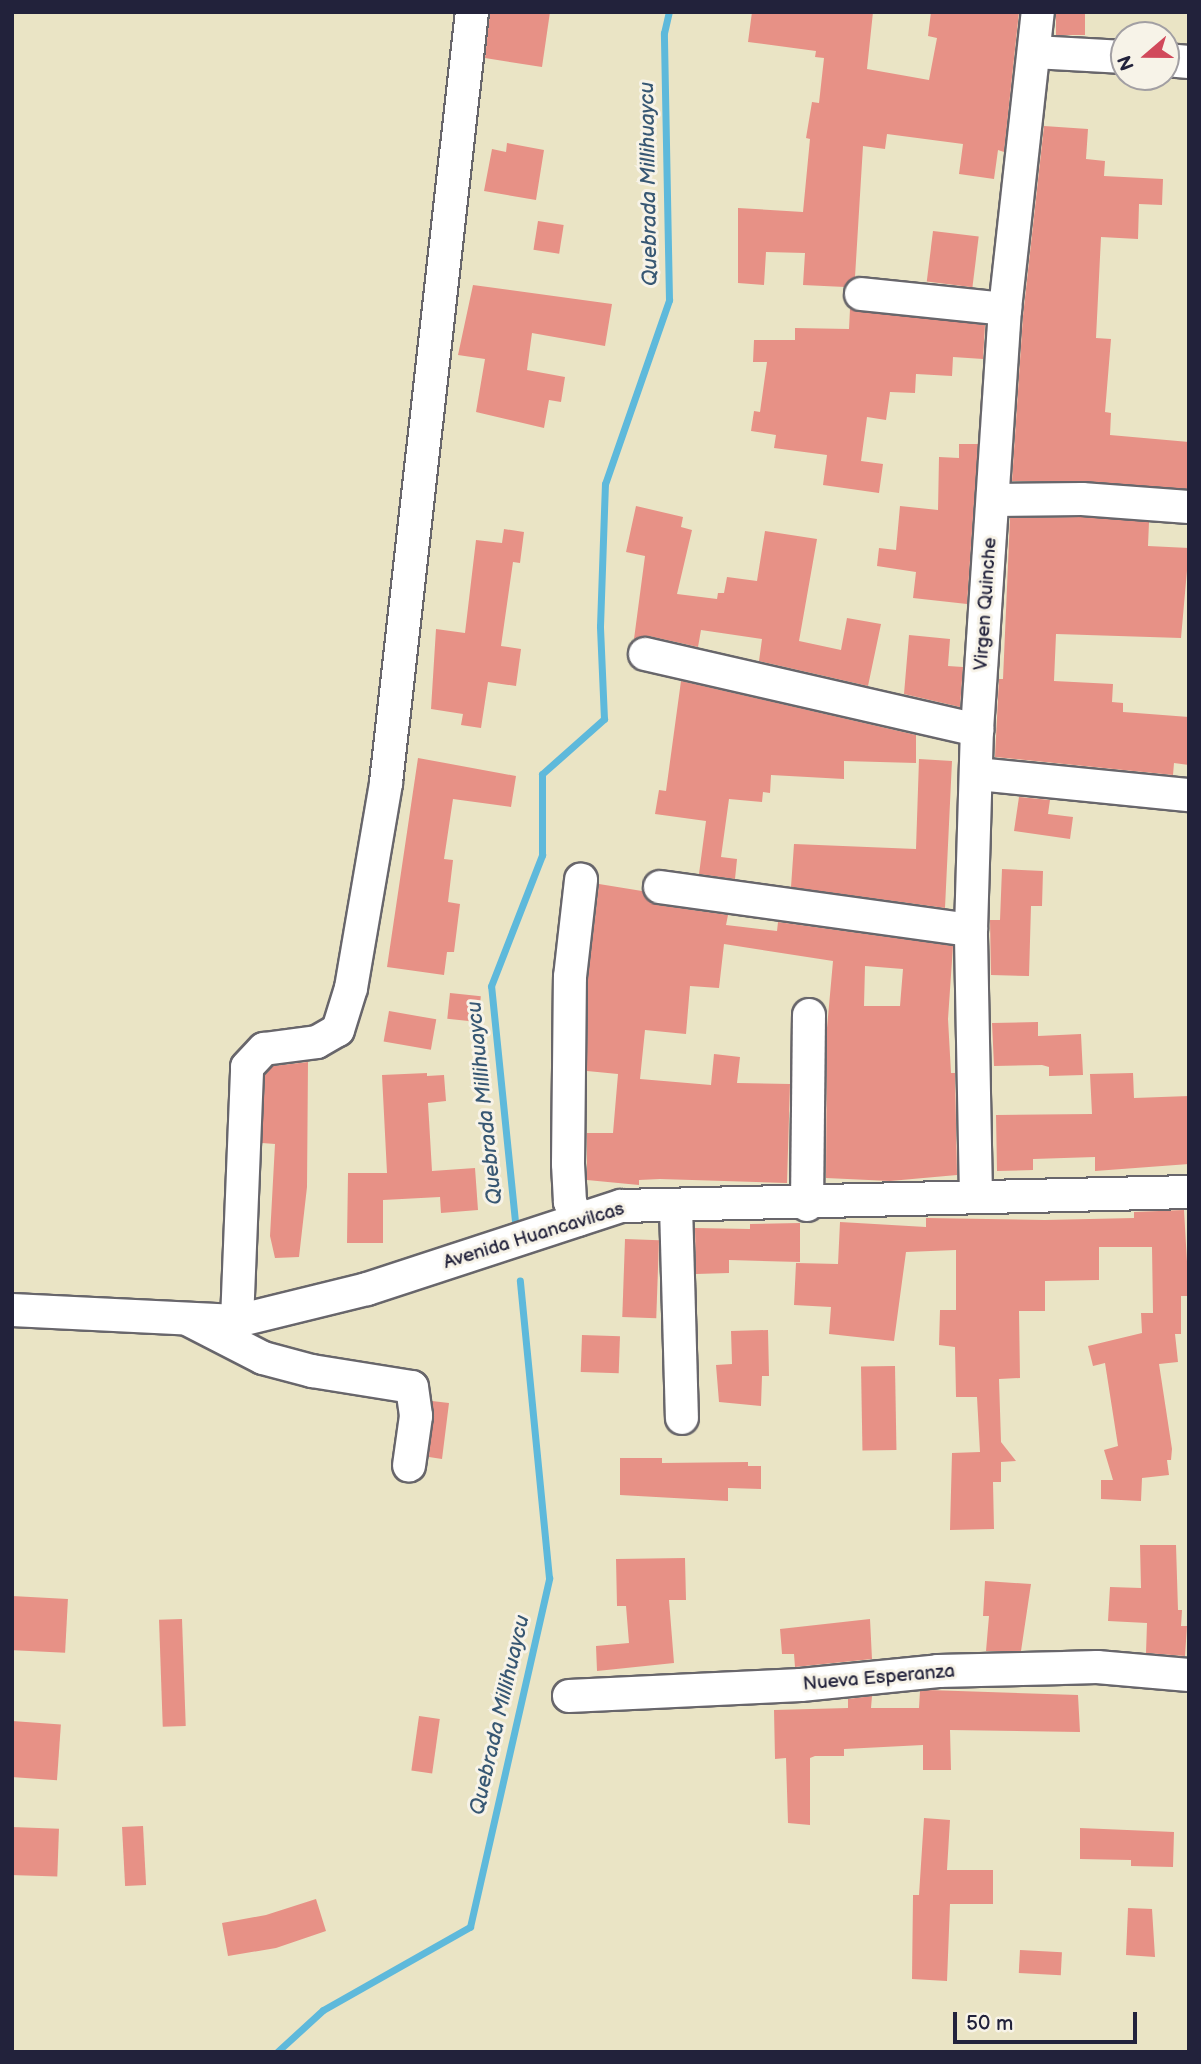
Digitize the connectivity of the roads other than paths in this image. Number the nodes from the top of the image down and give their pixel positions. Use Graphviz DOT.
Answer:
graph roads {
  1 [pos="472,12"];
  2 [pos="1038,12"];
  3 [pos="1034,52"];
  4 [pos="1110,56"];
  5 [pos="861,294"];
  6 [pos="1005,309"];
  7 [pos="993,500"];
  8 [pos="1189,507"];
  9 [pos="645,654"];
  10 [pos="976,730"];
  11 [pos="977,774"];
  12 [pos="1189,795"];
  13 [pos="581,880"];
  14 [pos="660,887"];
  15 [pos="971,930"];
  16 [pos="809,1015"];
  17 [pos="1189,1192"];
  18 [pos="976,1197"];
  19 [pos="807,1205"];
  20 [pos="676,1206"];
  21 [pos="578,1220"];
  22 [pos="12,1310"];
  23 [pos="187,1318"];
  24 [pos="237,1321"];
  25 [pos="682,1418"];
  26 [pos="409,1466"];
  27 [pos="1189,1675"];
  28 [pos="569,1696"];
  1 -- 24 [label="street"];
  2 -- 3 [label="street, Virgen Quinche"];
  3 -- 4 [label="street"];
  3 -- 6 [label="street, Virgen Quinche"];
  5 -- 6 [label="street"];
  6 -- 7 [label="street, Virgen Quinche"];
  7 -- 8 [label="street"];
  7 -- 10 [label="street, Virgen Quinche"];
  9 -- 10 [label="street"];
  10 -- 11 [label="street, Virgen Quinche"];
  11 -- 12 [label="street"];
  11 -- 15 [label="street, Virgen Quinche"];
  13 -- 21 [label="street"];
  14 -- 15 [label="street"];
  15 -- 18 [label="street, Virgen Quinche"];
  16 -- 19 [label="street"];
  17 -- 18 [label="street, Avenida Huancavilcas"];
  18 -- 19 [label="street, Avenida Huancavilcas"];
  19 -- 20 [label="street, Avenida Huancavilcas"];
  20 -- 21 [label="street, Avenida Huancavilcas"];
  20 -- 25 [label="street"];
  21 -- 24 [label="street, Avenida Huancavilcas"];
  22 -- 23 [label="street, Avenida Huancavilcas"];
  23 -- 24 [label="street, Avenida Huancavilcas"];
  23 -- 26 [label="street"];
  27 -- 28 [label="street, Nueva Esperanza"];
}
